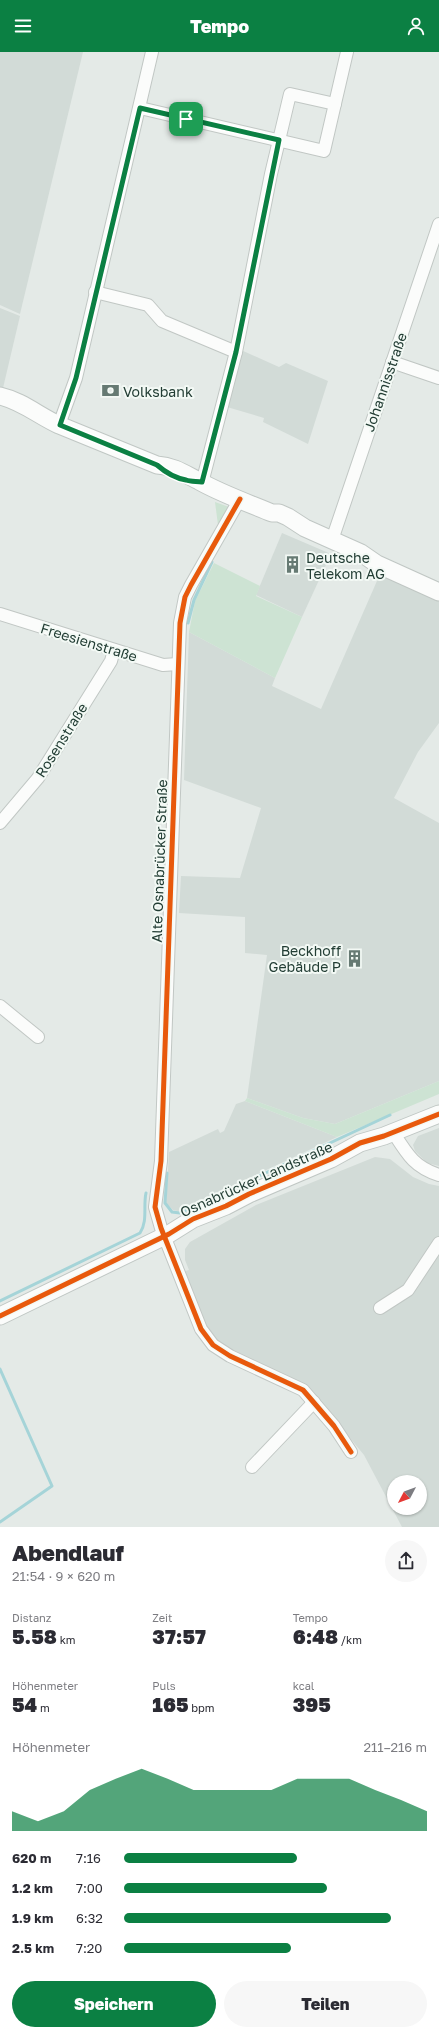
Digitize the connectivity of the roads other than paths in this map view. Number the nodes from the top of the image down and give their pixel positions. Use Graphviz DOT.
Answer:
graph roads {
  1 [pos="152,52"];
  2 [pos="347,52"];
  3 [pos="335,104"];
  4 [pos="140,108"];
  5 [pos="279,140"];
  6 [pos="439,224"];
  7 [pos="95,292"];
  8 [pos="236,352"];
  9 [pos="392,362"];
  10 [pos="439,378"];
  11 [pos="0,396"];
  12 [pos="0,404"];
  13 [pos="44,418"];
  14 [pos="60,425"];
  15 [pos="201,482"];
  16 [pos="240,499"];
  17 [pos="332,540"];
  18 [pos="361,553"];
  19 [pos="439,584"];
  20 [pos="439,592"];
  21 [pos="0,614"];
  22 [pos="114,650"];
  23 [pos="178,664"];
  24 [pos="0,823"];
  25 [pos="0,1006"];
  26 [pos="38,1037"];
  27 [pos="439,1114"];
  28 [pos="389,1134"];
  29 [pos="439,1175"];
  30 [pos="167,1235"];
  31 [pos="439,1243"];
  32 [pos="380,1308"];
  33 [pos="0,1316"];
  34 [pos="314,1402"];
  35 [pos="351,1452"];
  36 [pos="252,1467"];
  1 -- 4 [label="street"];
  2 -- 3 [label="street"];
  3 -- 5 [label="street"];
  3 -- 5 [label="street"];
  4 -- 5 [label="street"];
  4 -- 7 [label="street"];
  5 -- 8 [label="street"];
  6 -- 9 [label="street, Johannisstraße"];
  7 -- 8 [label="street"];
  7 -- 14 [label="street"];
  8 -- 15 [label="street"];
  9 -- 10 [label="street"];
  9 -- 17 [label="street, Johannisstraße"];
  11 -- 13 [label="main road"];
  12 -- 13 [label="main road"];
  13 -- 14 [label="main road"];
  14 -- 15 [label="main road"];
  15 -- 16 [label="main road"];
  16 -- 17 [label="main road"];
  16 -- 23 [label="street, Alte Osnabrücker Straße"];
  17 -- 18 [label="main road"];
  18 -- 19 [label="main road"];
  18 -- 20 [label="main road"];
  21 -- 22 [label="street, Freesienstraße"];
  22 -- 23 [label="street, Freesienstraße"];
  22 -- 24 [label="street, Rosenstraße"];
  23 -- 30 [label="street, Alte Osnabrücker Straße"];
  25 -- 26 [label="street"];
  27 -- 28 [label="main road, Osnabrücker Landstraße"];
  28 -- 29 [label="street"];
  28 -- 30 [label="main road, Osnabrücker Landstraße"];
  30 -- 33 [label="main road, Osnabrücker Landstraße"];
  30 -- 34 [label="street, Alte Osnabrücker Straße"];
  31 -- 32 [label="street"];
  34 -- 35 [label="street, Alte Osnabrücker Straße"];
  34 -- 36 [label="street"];
}
